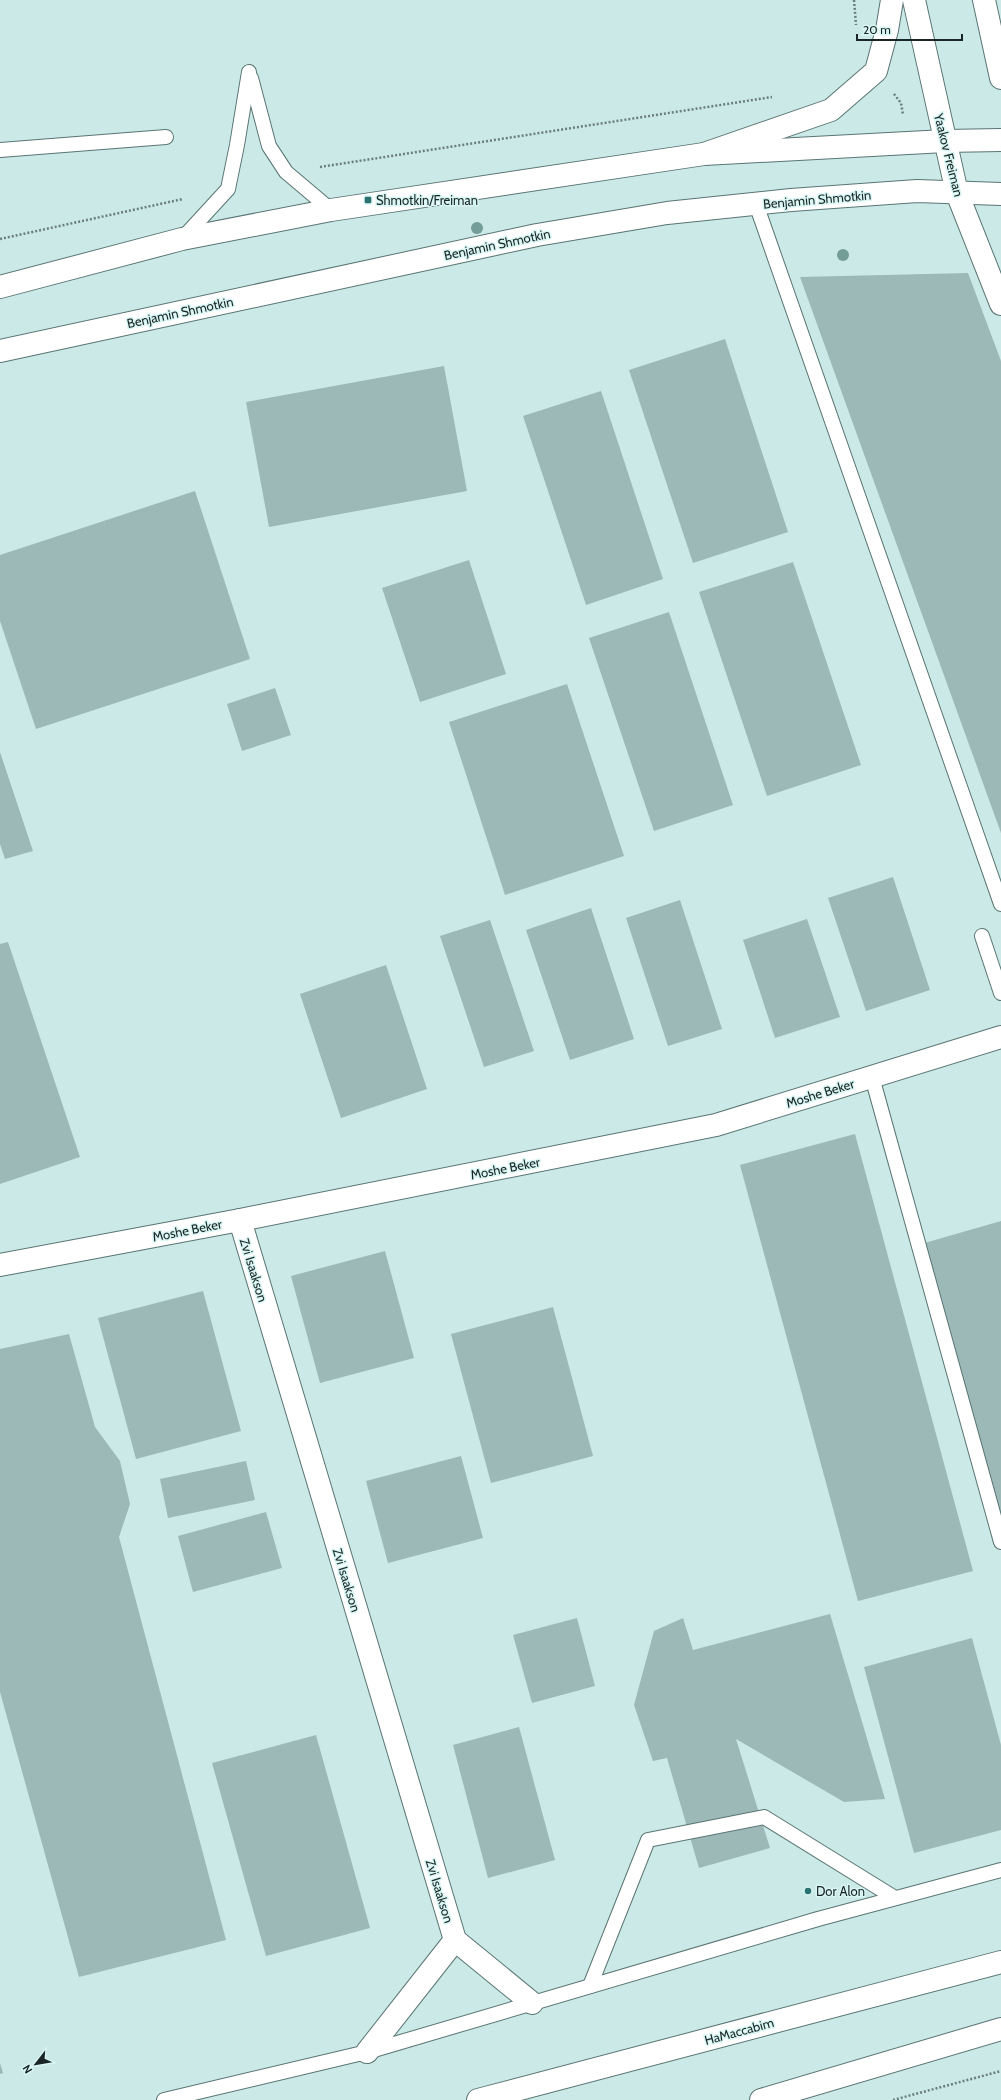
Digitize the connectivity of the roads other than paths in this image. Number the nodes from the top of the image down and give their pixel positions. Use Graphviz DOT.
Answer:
graph roads {
  1 [pos="892,0"];
  2 [pos="914,0"];
  3 [pos="984,0"];
  4 [pos="1001,78"];
  5 [pos="166,137"];
  6 [pos="1001,140"];
  7 [pos="945,141"];
  8 [pos="0,150"];
  9 [pos="704,154"];
  10 [pos="957,192"];
  11 [pos="1001,194"];
  12 [pos="756,204"];
  13 [pos="331,210"];
  14 [pos="182,239"];
  15 [pos="0,287"];
  16 [pos="1001,304"];
  17 [pos="0,351"];
  18 [pos="1001,904"];
  19 [pos="982,936"];
  20 [pos="1001,993"];
  21 [pos="1001,1037"];
  22 [pos="872,1077"];
  23 [pos="240,1220"];
  24 [pos="0,1265"];
  25 [pos="1001,1542"];
  26 [pos="1001,1870"];
  27 [pos="895,1898"];
  28 [pos="455,1940"];
  29 [pos="1001,1962"];
  30 [pos="590,1986"];
  31 [pos="532,2003"];
  32 [pos="1001,2029"];
  33 [pos="367,2052"];
  34 [pos="164,2100"];
  35 [pos="478,2100"];
  36 [pos="761,2100"];
  1 -- 9 [label="street"];
  2 -- 7 [label="street, Yaakov Freiman"];
  3 -- 4 [label="street"];
  5 -- 8 [label="lane"];
  6 -- 7 [label="street"];
  7 -- 9 [label="street"];
  7 -- 10 [label="street, Yaakov Freiman"];
  9 -- 13 [label="street"];
  10 -- 11 [label="street, Benjamin Shmotkin"];
  10 -- 12 [label="street, Benjamin Shmotkin"];
  10 -- 16 [label="street, Yaakov Freiman"];
  12 -- 17 [label="street, Benjamin Shmotkin"];
  12 -- 18 [label="lane"];
  13 -- 14 [label="street"];
  13 -- 14 [label="lane"];
  14 -- 15 [label="street"];
  19 -- 20 [label="lane"];
  21 -- 22 [label="street, Moshe Beker"];
  22 -- 23 [label="street, Moshe Beker"];
  22 -- 25 [label="lane"];
  23 -- 24 [label="street, Moshe Beker"];
  23 -- 28 [label="street, Zvi Isaakson"];
  26 -- 27 [label="lane"];
  27 -- 30 [label="lane"];
  27 -- 30 [label="lane"];
  28 -- 31 [label="street, Zvi Isaakson"];
  28 -- 33 [label="street, Zvi Isaakson"];
  29 -- 35 [label="street, HaMaccabim"];
  30 -- 31 [label="lane"];
  31 -- 33 [label="lane"];
  32 -- 36 [label="street"];
  33 -- 34 [label="lane"];
}
